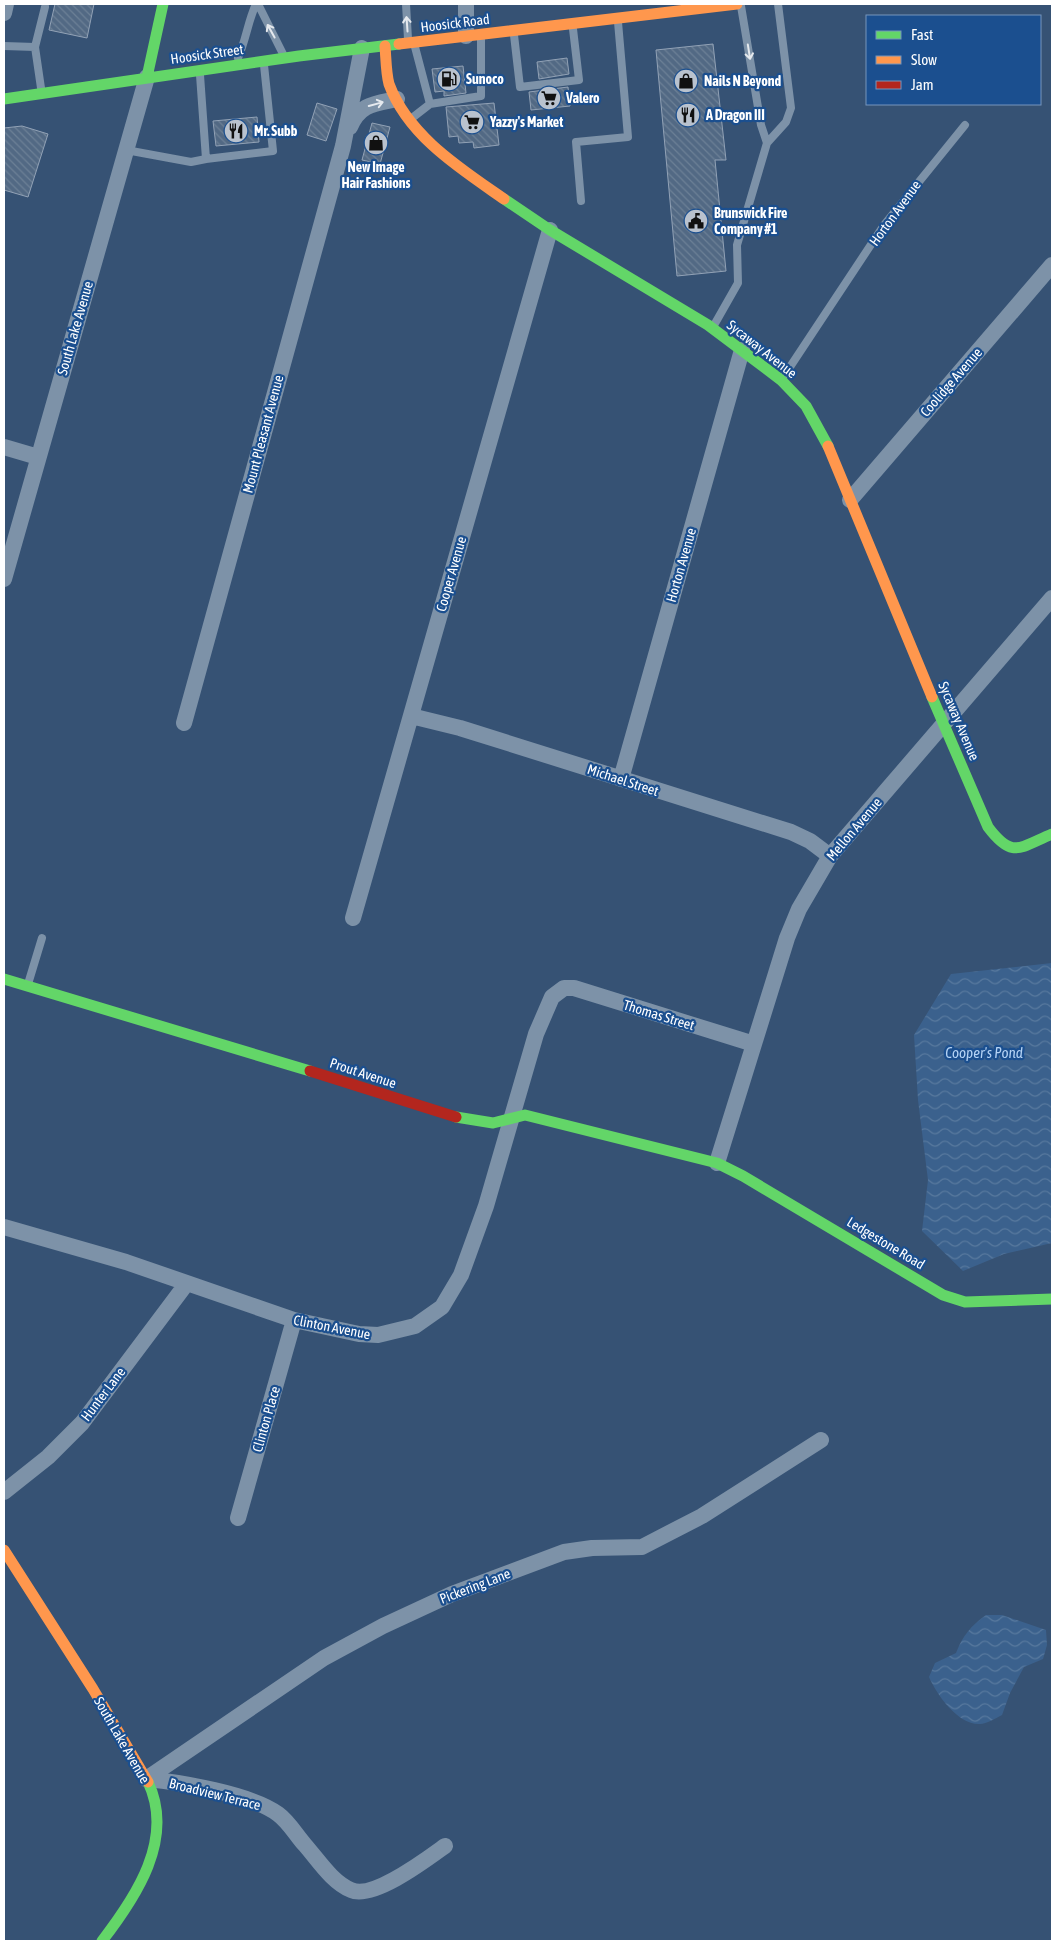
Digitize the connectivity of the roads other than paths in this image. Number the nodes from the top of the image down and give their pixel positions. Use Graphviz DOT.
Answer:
graph roads {
  1 [pos="6,4"];
  2 [pos="163,4"];
  3 [pos="258,4"];
  4 [pos="406,4"];
  5 [pos="466,4"];
  6 [pos="737,4"];
  7 [pos="741,4"];
  8 [pos="778,4"];
  9 [pos="714,5"];
  10 [pos="45,7"];
  11 [pos="617,11"];
  12 [pos="4,13"];
  13 [pos="573,23"];
  14 [pos="514,30"];
  15 [pos="473,36"];
  16 [pos="412,43"];
  17 [pos="4,46"];
  18 [pos="385,46"];
  19 [pos="35,47"];
  20 [pos="362,48"];
  21 [pos="285,58"];
  22 [pos="263,61"];
  23 [pos="234,65"];
  24 [pos="200,70"];
  25 [pos="147,77"];
  26 [pos="42,93"];
  27 [pos="4,99"];
  28 [pos="397,99"];
  29 [pos="430,104"];
  30 [pos="410,119"];
  31 [pos="965,125"];
  32 [pos="767,143"];
  33 [pos="343,146"];
  34 [pos="126,150"];
  35 [pos="206,159"];
  36 [pos="581,201"];
  37 [pos="550,230"];
  38 [pos="1052,265"];
  39 [pos="712,329"];
  40 [pos="742,350"];
  41 [pos="781,380"];
  42 [pos="4,447"];
  43 [pos="38,457"];
  44 [pos="850,500"];
  45 [pos="4,579"];
  46 [pos="1052,598"];
  47 [pos="411,716"];
  48 [pos="184,723"];
  49 [pos="943,725"];
  50 [pos="621,779"];
  51 [pos="1052,834"];
  52 [pos="830,856"];
  53 [pos="353,918"];
  54 [pos="42,938"];
  55 [pos="4,979"];
  56 [pos="28,986"];
  57 [pos="564,988"];
  58 [pos="754,1044"];
  59 [pos="510,1118"];
  60 [pos="717,1163"];
  61 [pos="4,1227"];
  62 [pos="188,1283"];
  63 [pos="1052,1299"];
  64 [pos="294,1320"];
  65 [pos="821,1440"];
  66 [pos="4,1492"];
  67 [pos="238,1518"];
  68 [pos="4,1550"];
  69 [pos="146,1779"];
  70 [pos="445,1846"];
  71 [pos="102,1941"];
  1 -- 12 [label="street"];
  2 -- 25 [label="main road"];
  21 -- 3 [label="lane, one-way"];
  3 -- 23 [label="lane"];
  16 -- 4 [label="lane, one-way"];
  5 -- 15 [label="street"];
  6 -- 9 [label="main road, Hoosick Road"];
  7 -- 32 [label="lane, one-way"];
  8 -- 32 [label="lane"];
  9 -- 11 [label="main road, Hoosick Road"];
  10 -- 19 [label="lane"];
  11 -- 13 [label="main road, Hoosick Road"];
  11 -- 36 [label="lane"];
  13 -- 14 [label="main road, Hoosick Road"];
  13 -- 14 [label="lane"];
  14 -- 15 [label="main road, Hoosick Road"];
  15 -- 16 [label="main road, Hoosick Road"];
  15 -- 29 [label="lane"];
  16 -- 18 [label="main road, Hoosick Street"];
  16 -- 29 [label="lane"];
  17 -- 19 [label="lane"];
  18 -- 20 [label="main road, Hoosick Street"];
  18 -- 28 [label="main road, Sycaway Avenue"];
  19 -- 26 [label="lane"];
  20 -- 21 [label="main road, Hoosick Street"];
  20 -- 33 [label="street, Mount Pleasant Avenue"];
  21 -- 22 [label="main road, Hoosick Street"];
  22 -- 23 [label="main road, Hoosick Street"];
  22 -- 35 [label="lane"];
  23 -- 24 [label="main road, Hoosick Street"];
  24 -- 25 [label="main road, Hoosick Street"];
  24 -- 35 [label="lane"];
  25 -- 26 [label="main road, Hoosick Street"];
  25 -- 34 [label="street, South Lake Avenue"];
  26 -- 27 [label="main road, Hoosick Street"];
  28 -- 30 [label="main road, Sycaway Avenue"];
  33 -- 28 [label="street, Mount Pleasant Avenue, one-way"];
  29 -- 30 [label="lane"];
  30 -- 37 [label="main road, Sycaway Avenue"];
  31 -- 41 [label="lane, Horton Avenue"];
  32 -- 39 [label="lane"];
  33 -- 48 [label="street, Mount Pleasant Avenue"];
  34 -- 35 [label="lane"];
  34 -- 43 [label="street, South Lake Avenue"];
  37 -- 39 [label="main road, Sycaway Avenue"];
  37 -- 47 [label="street, Cooper Avenue"];
  38 -- 44 [label="street, Coolidge Avenue"];
  39 -- 40 [label="main road, Sycaway Avenue"];
  40 -- 41 [label="main road, Sycaway Avenue"];
  40 -- 50 [label="street, Horton Avenue"];
  41 -- 44 [label="main road, Sycaway Avenue"];
  42 -- 43 [label="street"];
  43 -- 45 [label="street, South Lake Avenue"];
  44 -- 49 [label="main road, Sycaway Avenue"];
  46 -- 49 [label="street, Mellon Avenue"];
  47 -- 50 [label="street, Michael Street"];
  47 -- 53 [label="street, Cooper Avenue"];
  49 -- 51 [label="main road, Sycaway Avenue"];
  49 -- 52 [label="street, Mellon Avenue"];
  50 -- 52 [label="street, Michael Street"];
  52 -- 58 [label="street, Mellon Avenue"];
  54 -- 56 [label="lane"];
  55 -- 56 [label="main road, Prout Avenue"];
  56 -- 59 [label="main road, Prout Avenue"];
  57 -- 58 [label="street, Thomas Street"];
  57 -- 59 [label="street, Clinton Avenue"];
  58 -- 60 [label="street, Mellon Avenue"];
  59 -- 60 [label="main road, Prout Avenue"];
  59 -- 64 [label="street, Clinton Avenue"];
  60 -- 63 [label="main road, Ledgestone Road"];
  61 -- 62 [label="street, Clinton Avenue"];
  62 -- 64 [label="street, Clinton Avenue"];
  62 -- 66 [label="street, Hunter Lane"];
  64 -- 67 [label="street, Clinton Place"];
  65 -- 69 [label="street, Pickering Lane"];
  68 -- 69 [label="main road, South Lake Avenue"];
  69 -- 70 [label="street, Broadview Terrace"];
  69 -- 71 [label="main road, South Lake Avenue"];
}
